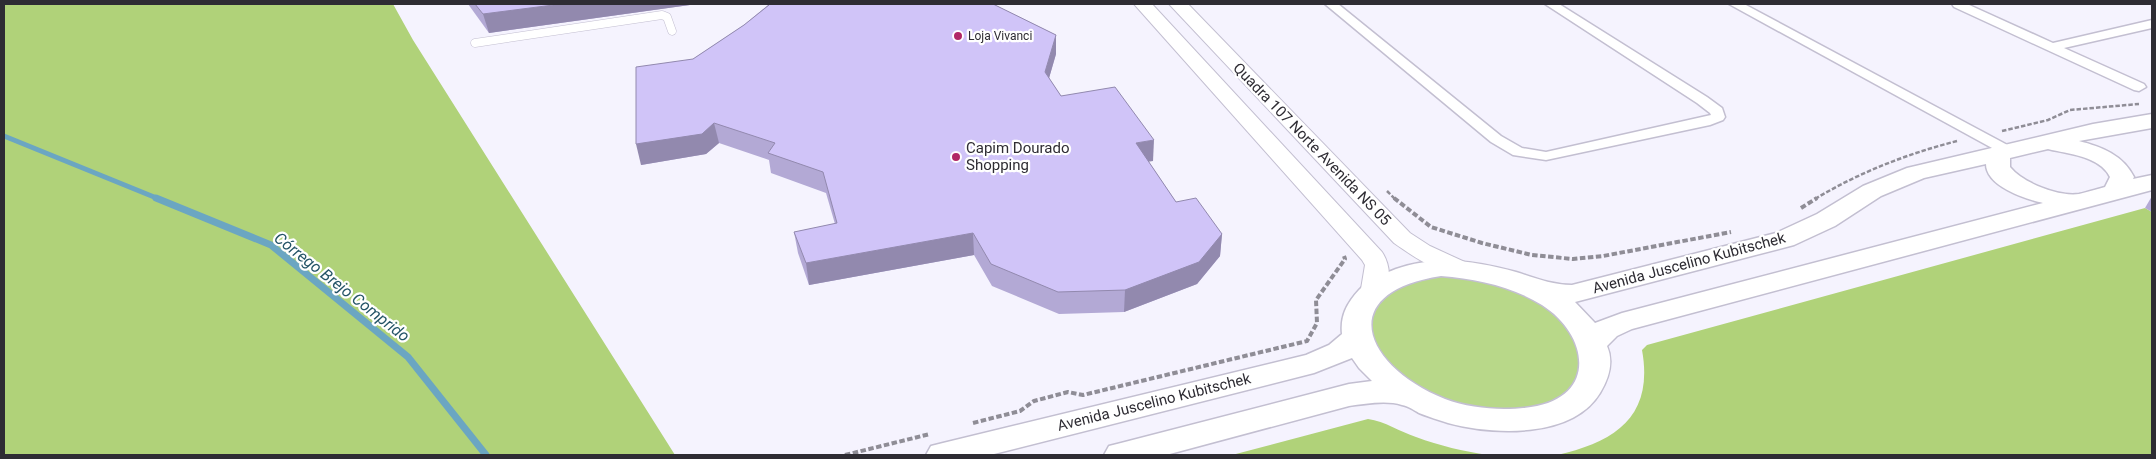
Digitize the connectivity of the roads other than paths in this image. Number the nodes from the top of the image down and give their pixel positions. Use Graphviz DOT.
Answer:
graph roads {
  1 [pos="1142,4"];
  2 [pos="1178,4"];
  3 [pos="1331,4"];
  4 [pos="1551,4"];
  5 [pos="1735,4"];
  6 [pos="1958,4"];
  7 [pos="2152,24"];
  8 [pos="672,31"];
  9 [pos="476,43"];
  10 [pos="2052,47"];
  11 [pos="2139,87"];
  12 [pos="1702,100"];
  13 [pos="2152,121"];
  14 [pos="2046,142"];
  15 [pos="2003,152"];
  16 [pos="2152,182"];
  17 [pos="2116,191"];
  18 [pos="2078,202"];
  19 [pos="1458,268"];
  20 [pos="1535,289"];
  21 [pos="1374,290"];
  22 [pos="1358,337"];
  23 [pos="1591,344"];
  24 [pos="1408,394"];
  25 [pos="943,455"];
  26 [pos="1121,455"];
  1 -- 21 [label="street, Quadra 107 Norte Avenida NS 05"];
  2 -- 19 [label="street, Quadra 107 Norte Avenida NS 05"];
  3 -- 12 [label="street"];
  4 -- 12 [label="street"];
  5 -- 15 [label="street"];
  6 -- 10 [label="street"];
  7 -- 10 [label="street"];
  8 -- 9 [label="lane"];
  10 -- 11 [label="street"];
  13 -- 14 [label="main road, Avenida Juscelino Kubitschek"];
  14 -- 15 [label="main road, Avenida Juscelino Kubitschek"];
  14 -- 17 [label="main road"];
  15 -- 18 [label="main road"];
  15 -- 20 [label="main road, Avenida Juscelino Kubitschek"];
  16 -- 17 [label="main road"];
  17 -- 18 [label="main road"];
  18 -- 23 [label="main road"];
  19 -- 20 [label="main road"];
  19 -- 21 [label="main road"];
  20 -- 23 [label="main road"];
  21 -- 22 [label="main road"];
  22 -- 24 [label="main road"];
  22 -- 25 [label="main road, Avenida Juscelino Kubitschek"];
  23 -- 24 [label="main road"];
  24 -- 26 [label="main road"];
}
